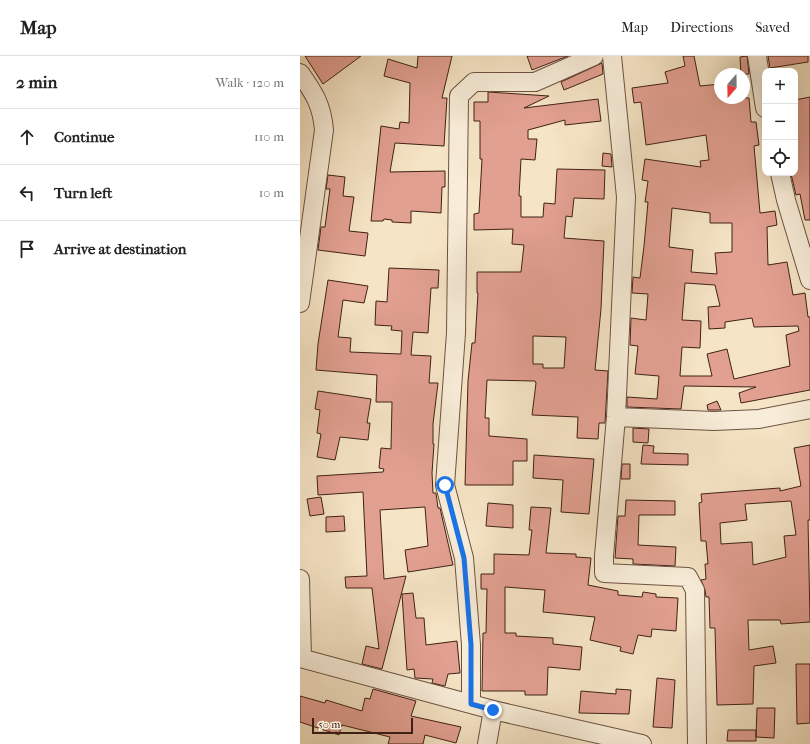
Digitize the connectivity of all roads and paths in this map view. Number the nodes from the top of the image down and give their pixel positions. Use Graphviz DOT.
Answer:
graph roads {
  1 [pos="594,56"];
  2 [pos="612,56"];
  3 [pos="757,56"];
  4 [pos="300,73"];
  5 [pos="764,104"];
  6 [pos="781,176"];
  7 [pos="302,270"];
  8 [pos="810,280"];
  9 [pos="300,304"];
  10 [pos="810,410"];
  11 [pos="616,417"];
  12 [pos="300,579"];
  13 [pos="301,658"];
  14 [pos="471,704"];
  15 [pos="493,710"];
  16 [pos="487,744"];
  17 [pos="642,744"];
  18 [pos="697,744"];
  1 -- 14 [label="street"];
  2 -- 11 [label="street"];
  3 -- 5 [label="street"];
  4 -- 7 [label="street"];
  6 -- 8 [label="street"];
  7 -- 9 [label="street"];
  10 -- 11 [label="street"];
  11 -- 18 [label="street"];
  12 -- 13 [label="street"];
  13 -- 14 [label="street"];
  14 -- 15 [label="street"];
  15 -- 16 [label="street"];
  15 -- 17 [label="street"];
}
